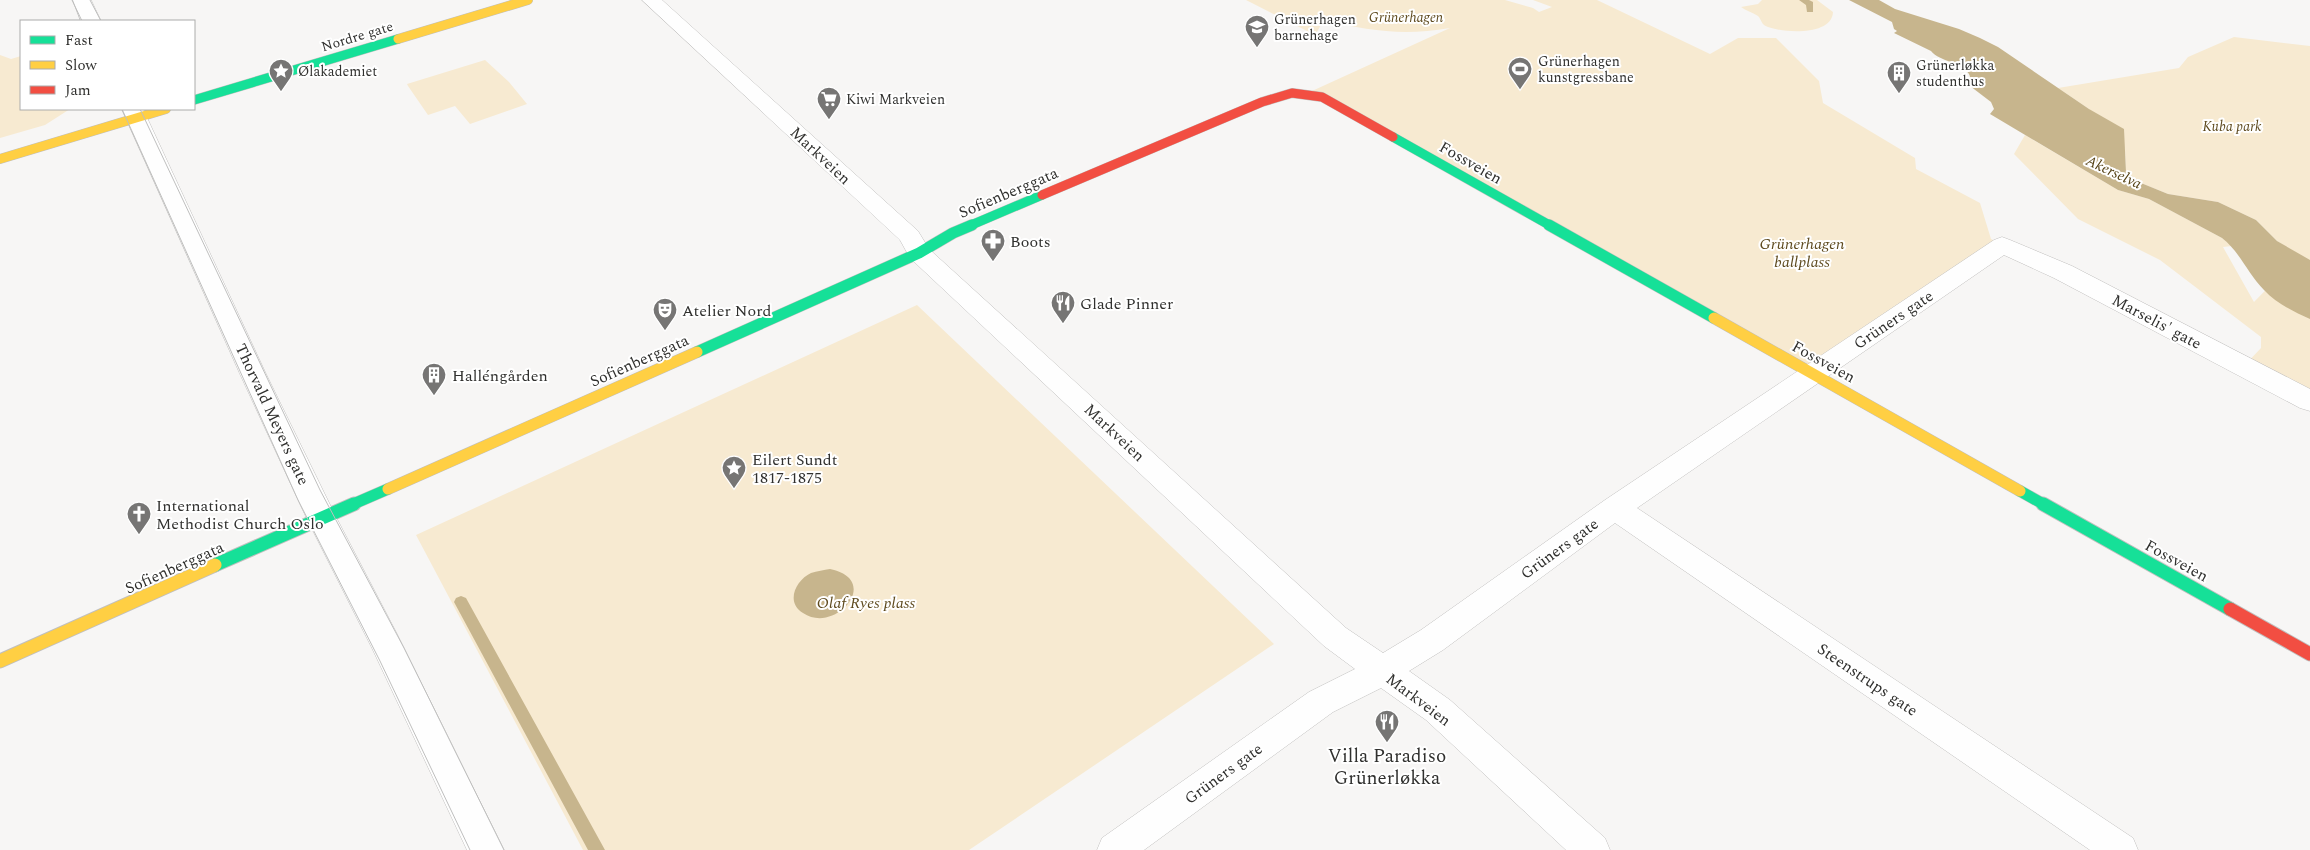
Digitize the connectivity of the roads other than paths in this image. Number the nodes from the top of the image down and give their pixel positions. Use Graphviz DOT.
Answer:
graph roads {
  1 [pos="82,0"];
  2 [pos="528,0"];
  3 [pos="651,0"];
  4 [pos="91,20"];
  5 [pos="1322,97"];
  6 [pos="195,100"];
  7 [pos="158,110"];
  8 [pos="134,113"];
  9 [pos="0,159"];
  10 [pos="2002,245"];
  11 [pos="919,252"];
  12 [pos="1812,374"];
  13 [pos="2310,401"];
  14 [pos="1616,508"];
  15 [pos="322,519"];
  16 [pos="2310,654"];
  17 [pos="0,661"];
  18 [pos="1382,671"];
  19 [pos="486,850"];
  20 [pos="1115,850"];
  21 [pos="1592,850"];
  22 [pos="2120,850"];
  1 -- 4 [label="street"];
  2 -- 6 [label="street, Nordre gate"];
  3 -- 11 [label="street, Markveien"];
  5 -- 11 [label="street, Sofienberggata"];
  5 -- 12 [label="street, Fossveien"];
  7 -- 8 [label="street"];
  8 -- 9 [label="street"];
  8 -- 15 [label="street, Thorvald Meyers gate"];
  10 -- 12 [label="street, Grüners gate"];
  10 -- 13 [label="street, Marselis' gate"];
  11 -- 15 [label="street, Sofienberggata"];
  11 -- 18 [label="street, Markveien"];
  12 -- 14 [label="street, Grüners gate"];
  12 -- 16 [label="street, Fossveien"];
  14 -- 18 [label="street, Grüners gate"];
  14 -- 22 [label="street, Steenstrups gate"];
  15 -- 17 [label="street, Sofienberggata"];
  15 -- 19 [label="street, Thorvald Meyers gate"];
  18 -- 20 [label="street, Grüners gate"];
  18 -- 21 [label="street, Markveien"];
}
